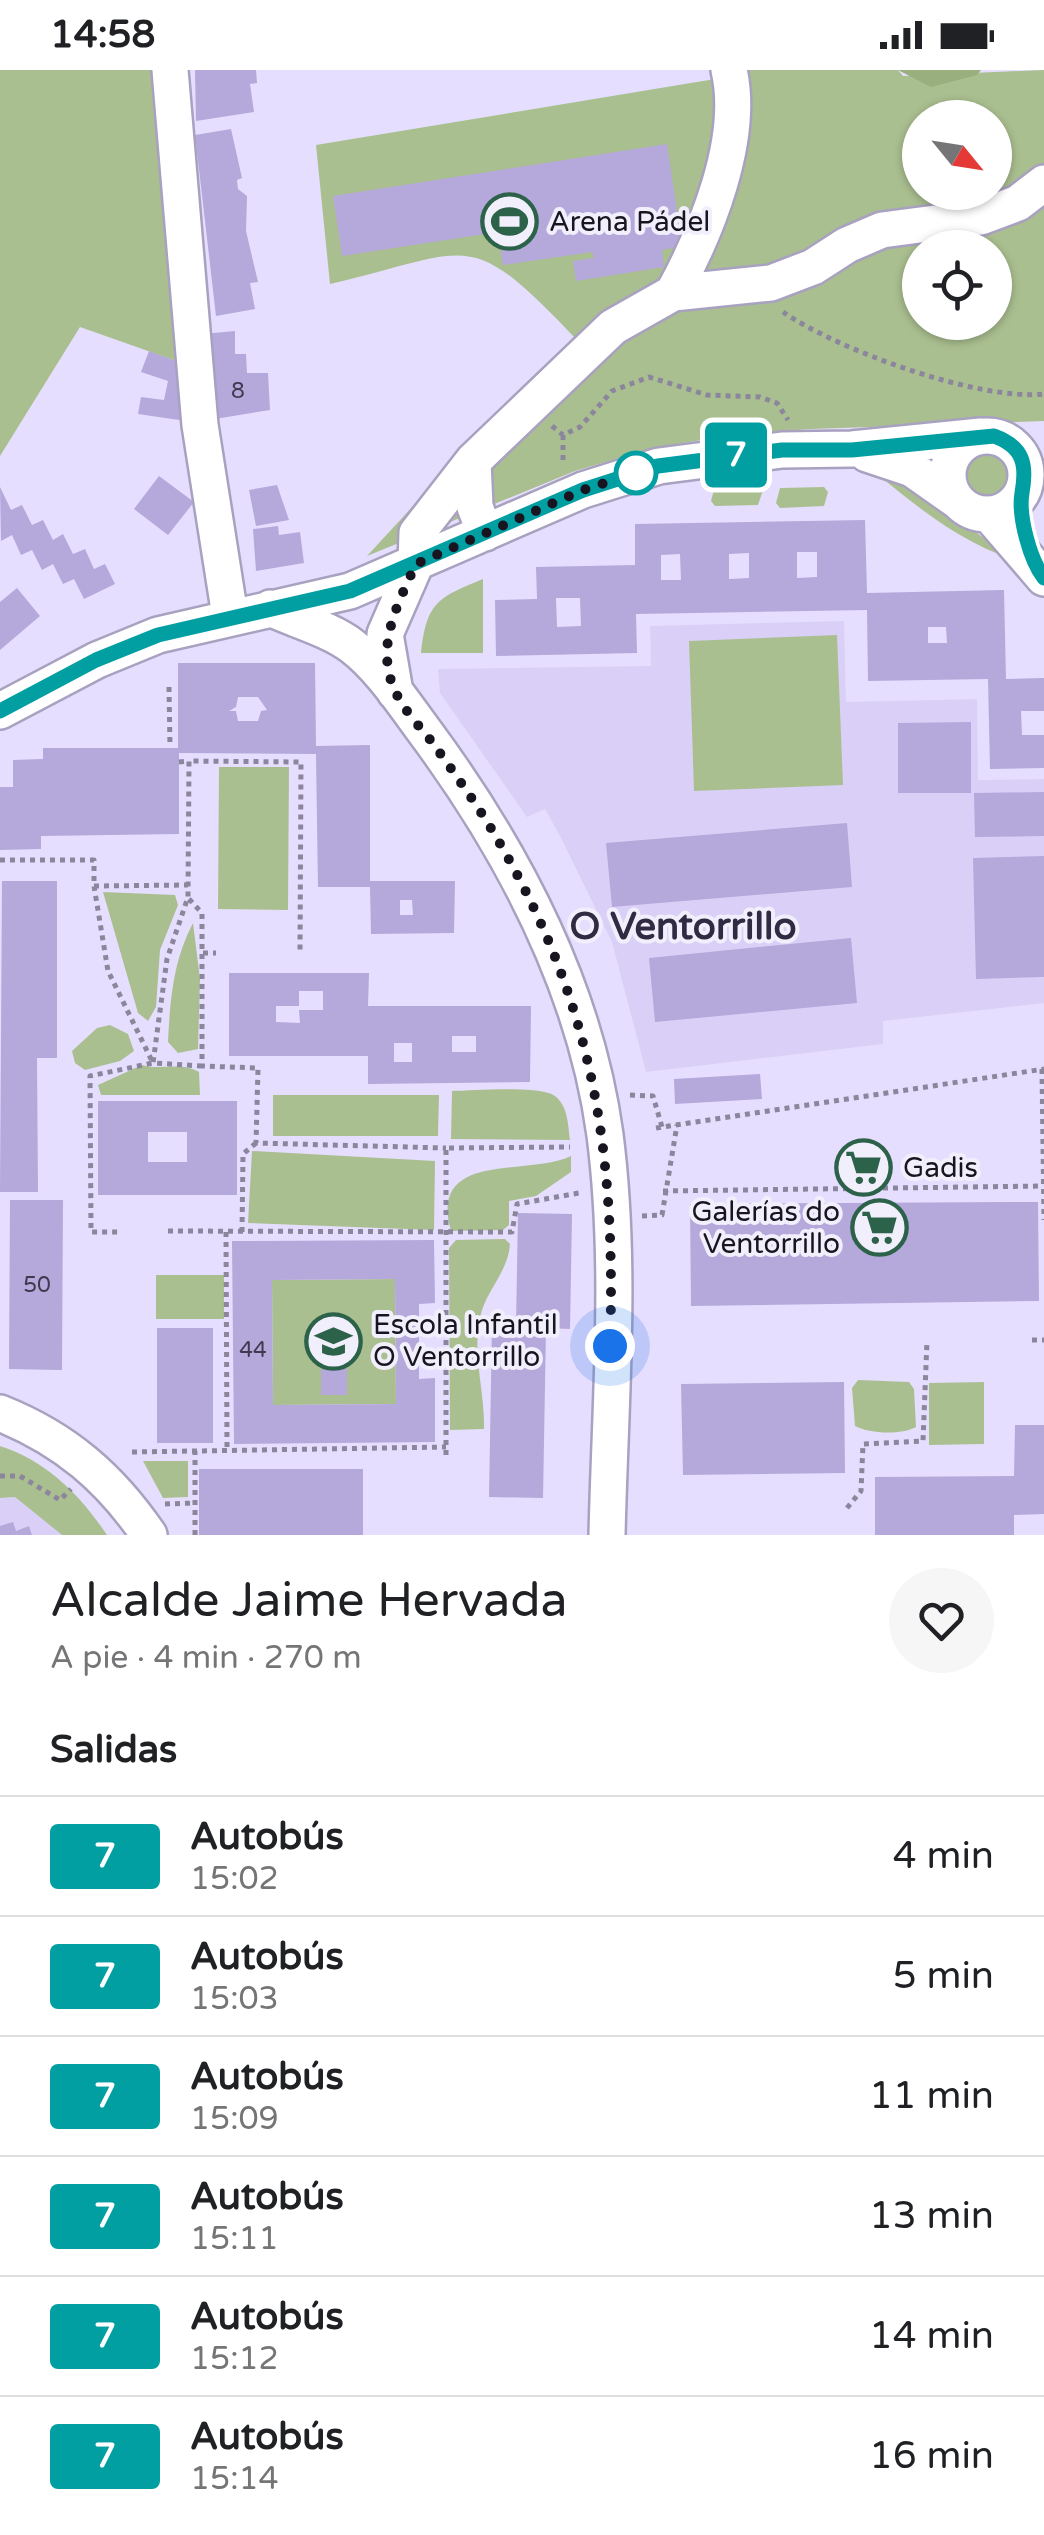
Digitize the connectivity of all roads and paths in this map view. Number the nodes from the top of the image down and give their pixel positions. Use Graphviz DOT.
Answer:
graph roads {
  1 [pos="170,70"];
  2 [pos="730,70"];
  3 [pos="1044,183"];
  4 [pos="746,288"];
  5 [pos="673,293"];
  6 [pos="1044,394"];
  7 [pos="531,405"];
  8 [pos="772,422"];
  9 [pos="563,435"];
  10 [pos="988,436"];
  11 [pos="1044,438"];
  12 [pos="852,450"];
  13 [pos="473,462"];
  14 [pos="563,465"];
  15 [pos="1030,485"];
  16 [pos="974,508"];
  17 [pos="485,533"];
  18 [pos="416,564"];
  19 [pos="1041,574"];
  20 [pos="350,591"];
  21 [pos="270,608"];
  22 [pos="230,616"];
  23 [pos="386,634"];
  24 [pos="351,645"];
  25 [pos="169,686"];
  26 [pos="395,692"];
  27 [pos="0,712"];
  28 [pos="170,747"];
  29 [pos="179,762"];
  30 [pos="190,762"];
  31 [pos="0,860"];
  32 [pos="188,885"];
  33 [pos="94,886"];
  34 [pos="188,897"];
  35 [pos="202,953"];
  36 [pos="216,953"];
  37 [pos="300,953"];
  38 [pos="153,1062"];
  39 [pos="202,1066"];
  40 [pos="1043,1069"];
  41 [pos="630,1095"];
  42 [pos="677,1125"];
  43 [pos="256,1143"];
  44 [pos="570,1146"];
  45 [pos="446,1148"];
  46 [pos="1043,1186"];
  47 [pos="663,1191"];
  48 [pos="580,1192"];
  49 [pos="642,1216"];
  50 [pos="1044,1220"];
  51 [pos="168,1231"];
  52 [pos="118,1232"];
  53 [pos="226,1232"];
  54 [pos="242,1232"];
  55 [pos="443,1235"];
  56 [pos="1032,1340"];
  57 [pos="1044,1340"];
  58 [pos="927,1342"];
  59 [pos="0,1413"];
  60 [pos="227,1450"];
  61 [pos="195,1451"];
  62 [pos="132,1452"];
  63 [pos="0,1476"];
  64 [pos="72,1488"];
  65 [pos="195,1504"];
  66 [pos="847,1508"];
  67 [pos="156,1520"];
  68 [pos="194,1535"];
  69 [pos="607,1535"];
  1 -- 22 [label="street"];
  2 -- 5 [label="street"];
  3 -- 4 [label="street"];
  4 -- 5 [label="street"];
  4 -- 6 [label="path"];
  5 -- 7 [label="street"];
  7 -- 9 [label="path"];
  7 -- 13 [label="street"];
  8 -- 9 [label="path"];
  9 -- 14 [label="path"];
  10 -- 11 [label="street"];
  10 -- 12 [label="street"];
  10 -- 15 [label="street"];
  10 -- 16 [label="street"];
  12 -- 16 [label="street"];
  12 -- 17 [label="street"];
  13 -- 17 [label="street"];
  13 -- 18 [label="street"];
  15 -- 16 [label="street"];
  15 -- 19 [label="street"];
  16 -- 19 [label="street"];
  17 -- 18 [label="street"];
  18 -- 20 [label="street"];
  18 -- 23 [label="street"];
  20 -- 21 [label="street"];
  20 -- 23 [label="street"];
  20 -- 24 [label="street"];
  21 -- 22 [label="street"];
  21 -- 24 [label="street"];
  22 -- 27 [label="street"];
  23 -- 26 [label="street"];
  24 -- 26 [label="street"];
  25 -- 28 [label="path"];
  26 -- 69 [label="street"];
  29 -- 30 [label="path"];
  30 -- 32 [label="path"];
  30 -- 37 [label="path"];
  31 -- 33 [label="path"];
  32 -- 33 [label="path"];
  32 -- 34 [label="path"];
  33 -- 38 [label="path"];
  34 -- 35 [label="path"];
  34 -- 38 [label="path"];
  35 -- 36 [label="path"];
  35 -- 39 [label="path"];
  38 -- 39 [label="path"];
  38 -- 52 [label="path"];
  39 -- 43 [label="path"];
  40 -- 42 [label="path"];
  40 -- 46 [label="path"];
  41 -- 42 [label="path"];
  42 -- 47 [label="path"];
  43 -- 45 [label="path"];
  43 -- 54 [label="path"];
  44 -- 45 [label="path"];
  45 -- 55 [label="path"];
  46 -- 47 [label="path"];
  46 -- 50 [label="path"];
  47 -- 49 [label="path"];
  48 -- 55 [label="path"];
  51 -- 53 [label="path"];
  53 -- 54 [label="path"];
  53 -- 60 [label="path"];
  54 -- 55 [label="path"];
  55 -- 60 [label="path"];
  56 -- 57 [label="path"];
  58 -- 66 [label="path"];
  59 -- 67 [label="street"];
  60 -- 61 [label="path"];
  61 -- 62 [label="path"];
  61 -- 65 [label="path"];
  63 -- 64 [label="path"];
  65 -- 67 [label="path"];
  65 -- 68 [label="path"];
}
